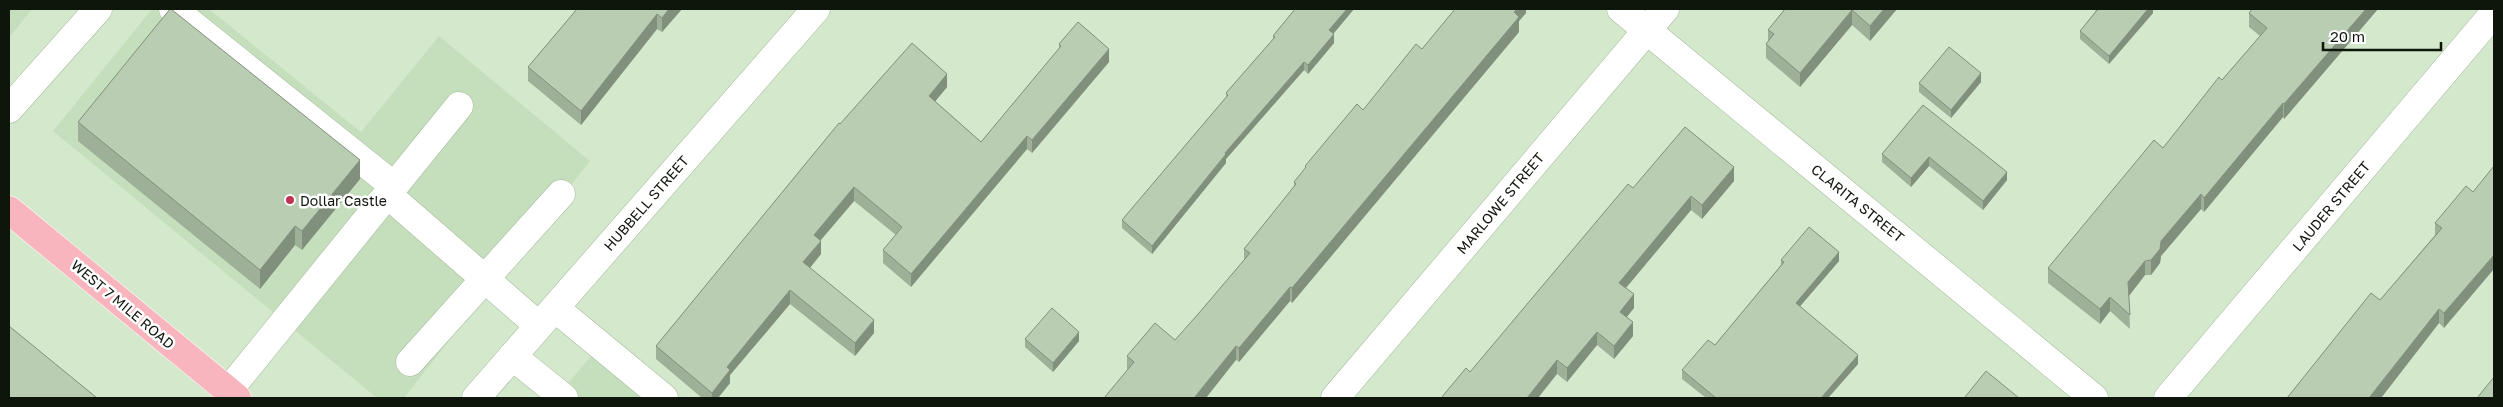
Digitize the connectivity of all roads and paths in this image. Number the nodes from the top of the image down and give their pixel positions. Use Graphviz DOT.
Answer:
graph roads {
  1 [pos="98,9"];
  2 [pos="173,9"];
  3 [pos="816,9"];
  4 [pos="1621,9"];
  5 [pos="1665,9"];
  6 [pos="2494,13"];
  7 [pos="1647,30"];
  8 [pos="459,106"];
  9 [pos="9,109"];
  10 [pos="391,190"];
  11 [pos="561,194"];
  12 [pos="9,210"];
  13 [pos="485,278"];
  14 [pos="547,317"];
  15 [pos="512,356"];
  16 [pos="410,362"];
  17 [pos="233,394"];
  18 [pos="476,398"];
  19 [pos="564,398"];
  20 [pos="664,398"];
  21 [pos="1335,398"];
  22 [pos="2094,398"];
  23 [pos="2168,398"];
  1 -- 9 [label="street"];
  2 -- 10 [label="street"];
  3 -- 14 [label="street, HUBBELL STREET"];
  4 -- 7 [label="street, CLARITA STREET"];
  5 -- 7 [label="street, MARLOWE STREET"];
  6 -- 23 [label="street, LAUDER STREET"];
  7 -- 21 [label="street, MARLOWE STREET"];
  7 -- 22 [label="street, CLARITA STREET"];
  8 -- 10 [label="street"];
  10 -- 13 [label="street"];
  10 -- 17 [label="street"];
  11 -- 13 [label="street"];
  12 -- 17 [label="main road, WEST 7 MILE ROAD"];
  13 -- 14 [label="street"];
  13 -- 16 [label="street"];
  14 -- 15 [label="street, HUBBELL STREET"];
  14 -- 20 [label="street"];
  15 -- 18 [label="street, HUBBELL STREET"];
  15 -- 19 [label="street"];
}
